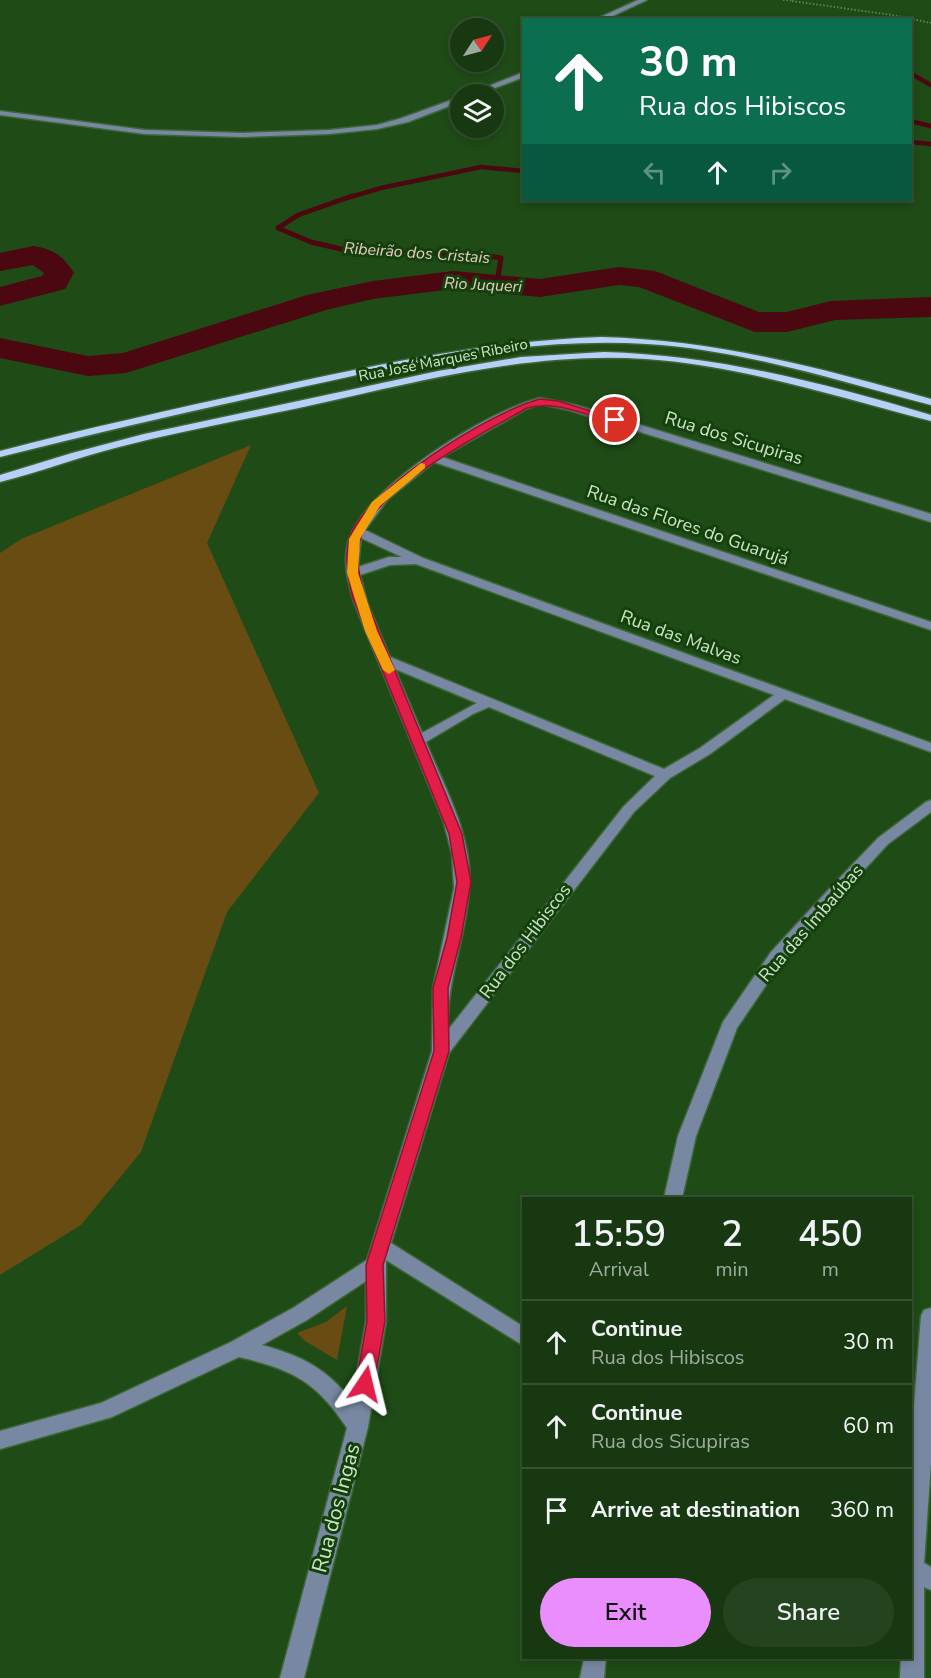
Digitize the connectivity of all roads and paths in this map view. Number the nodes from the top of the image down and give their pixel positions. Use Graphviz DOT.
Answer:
graph roads {
  1 [pos="644,0"];
  2 [pos="783,0"];
  3 [pos="792,0"];
  4 [pos="602,18"];
  5 [pos="905,18"];
  6 [pos="912,20"];
  7 [pos="931,24"];
  8 [pos="522,75"];
  9 [pos="498,84"];
  10 [pos="450,103"];
  11 [pos="0,113"];
  12 [pos="931,402"];
  13 [pos="931,418"];
  14 [pos="0,454"];
  15 [pos="434,458"];
  16 [pos="0,479"];
  17 [pos="931,518"];
  18 [pos="359,532"];
  19 [pos="419,561"];
  20 [pos="352,573"];
  21 [pos="931,626"];
  22 [pos="385,660"];
  23 [pos="784,693"];
  24 [pos="490,702"];
  25 [pos="418,741"];
  26 [pos="931,748"];
  27 [pos="665,775"];
  28 [pos="931,805"];
  29 [pos="441,1051"];
  30 [pos="673,1197"];
  31 [pos="377,1256"];
  32 [pos="931,1316"];
  33 [pos="522,1337"];
  34 [pos="238,1348"];
  35 [pos="358,1427"];
  36 [pos="0,1440"];
  37 [pos="918,1571"];
  38 [pos="595,1659"];
  39 [pos="292,1678"];
  40 [pos="592,1678"];
  41 [pos="912,1678"];
  1 -- 4 [label="street"];
  2 -- 3 [label="path"];
  3 -- 5 [label="path"];
  6 -- 7 [label="path"];
  8 -- 9 [label="street"];
  10 -- 11 [label="street"];
  12 -- 14 [label="main road, Rua José Marques Ribeiro"];
  13 -- 16 [label="main road, Rua José Marques Ribeiro"];
  15 -- 17 [label="street, Rua dos Sicupiras"];
  15 -- 18 [label="street, Rua dos Sicupiras"];
  15 -- 21 [label="street, Rua das Flores do Guarujá"];
  18 -- 19 [label="street, Rua das Malvas"];
  18 -- 20 [label="street, Rua dos Sicupiras"];
  19 -- 20 [label="street, Rua das Malvas"];
  19 -- 23 [label="street, Rua das Malvas"];
  20 -- 22 [label="street, Rua dos Sicupiras"];
  22 -- 24 [label="street"];
  22 -- 25 [label="street, Rua dos Sicupiras"];
  23 -- 26 [label="street, Rua das Malvas"];
  23 -- 27 [label="street, Rua dos Hibiscos"];
  24 -- 25 [label="street"];
  24 -- 27 [label="street"];
  25 -- 29 [label="street, Rua dos Sicupiras"];
  27 -- 29 [label="street, Rua dos Hibiscos"];
  28 -- 30 [label="street, Rua das Imbaúbas"];
  29 -- 31 [label="street, Rua dos Hibiscos"];
  31 -- 33 [label="street"];
  31 -- 34 [label="street"];
  31 -- 35 [label="street, Rua dos Ingas"];
  32 -- 37 [label="street"];
  34 -- 35 [label="street"];
  34 -- 36 [label="street"];
  35 -- 39 [label="street, Rua dos Ingas"];
  37 -- 41 [label="street"];
  38 -- 40 [label="street"];
}
